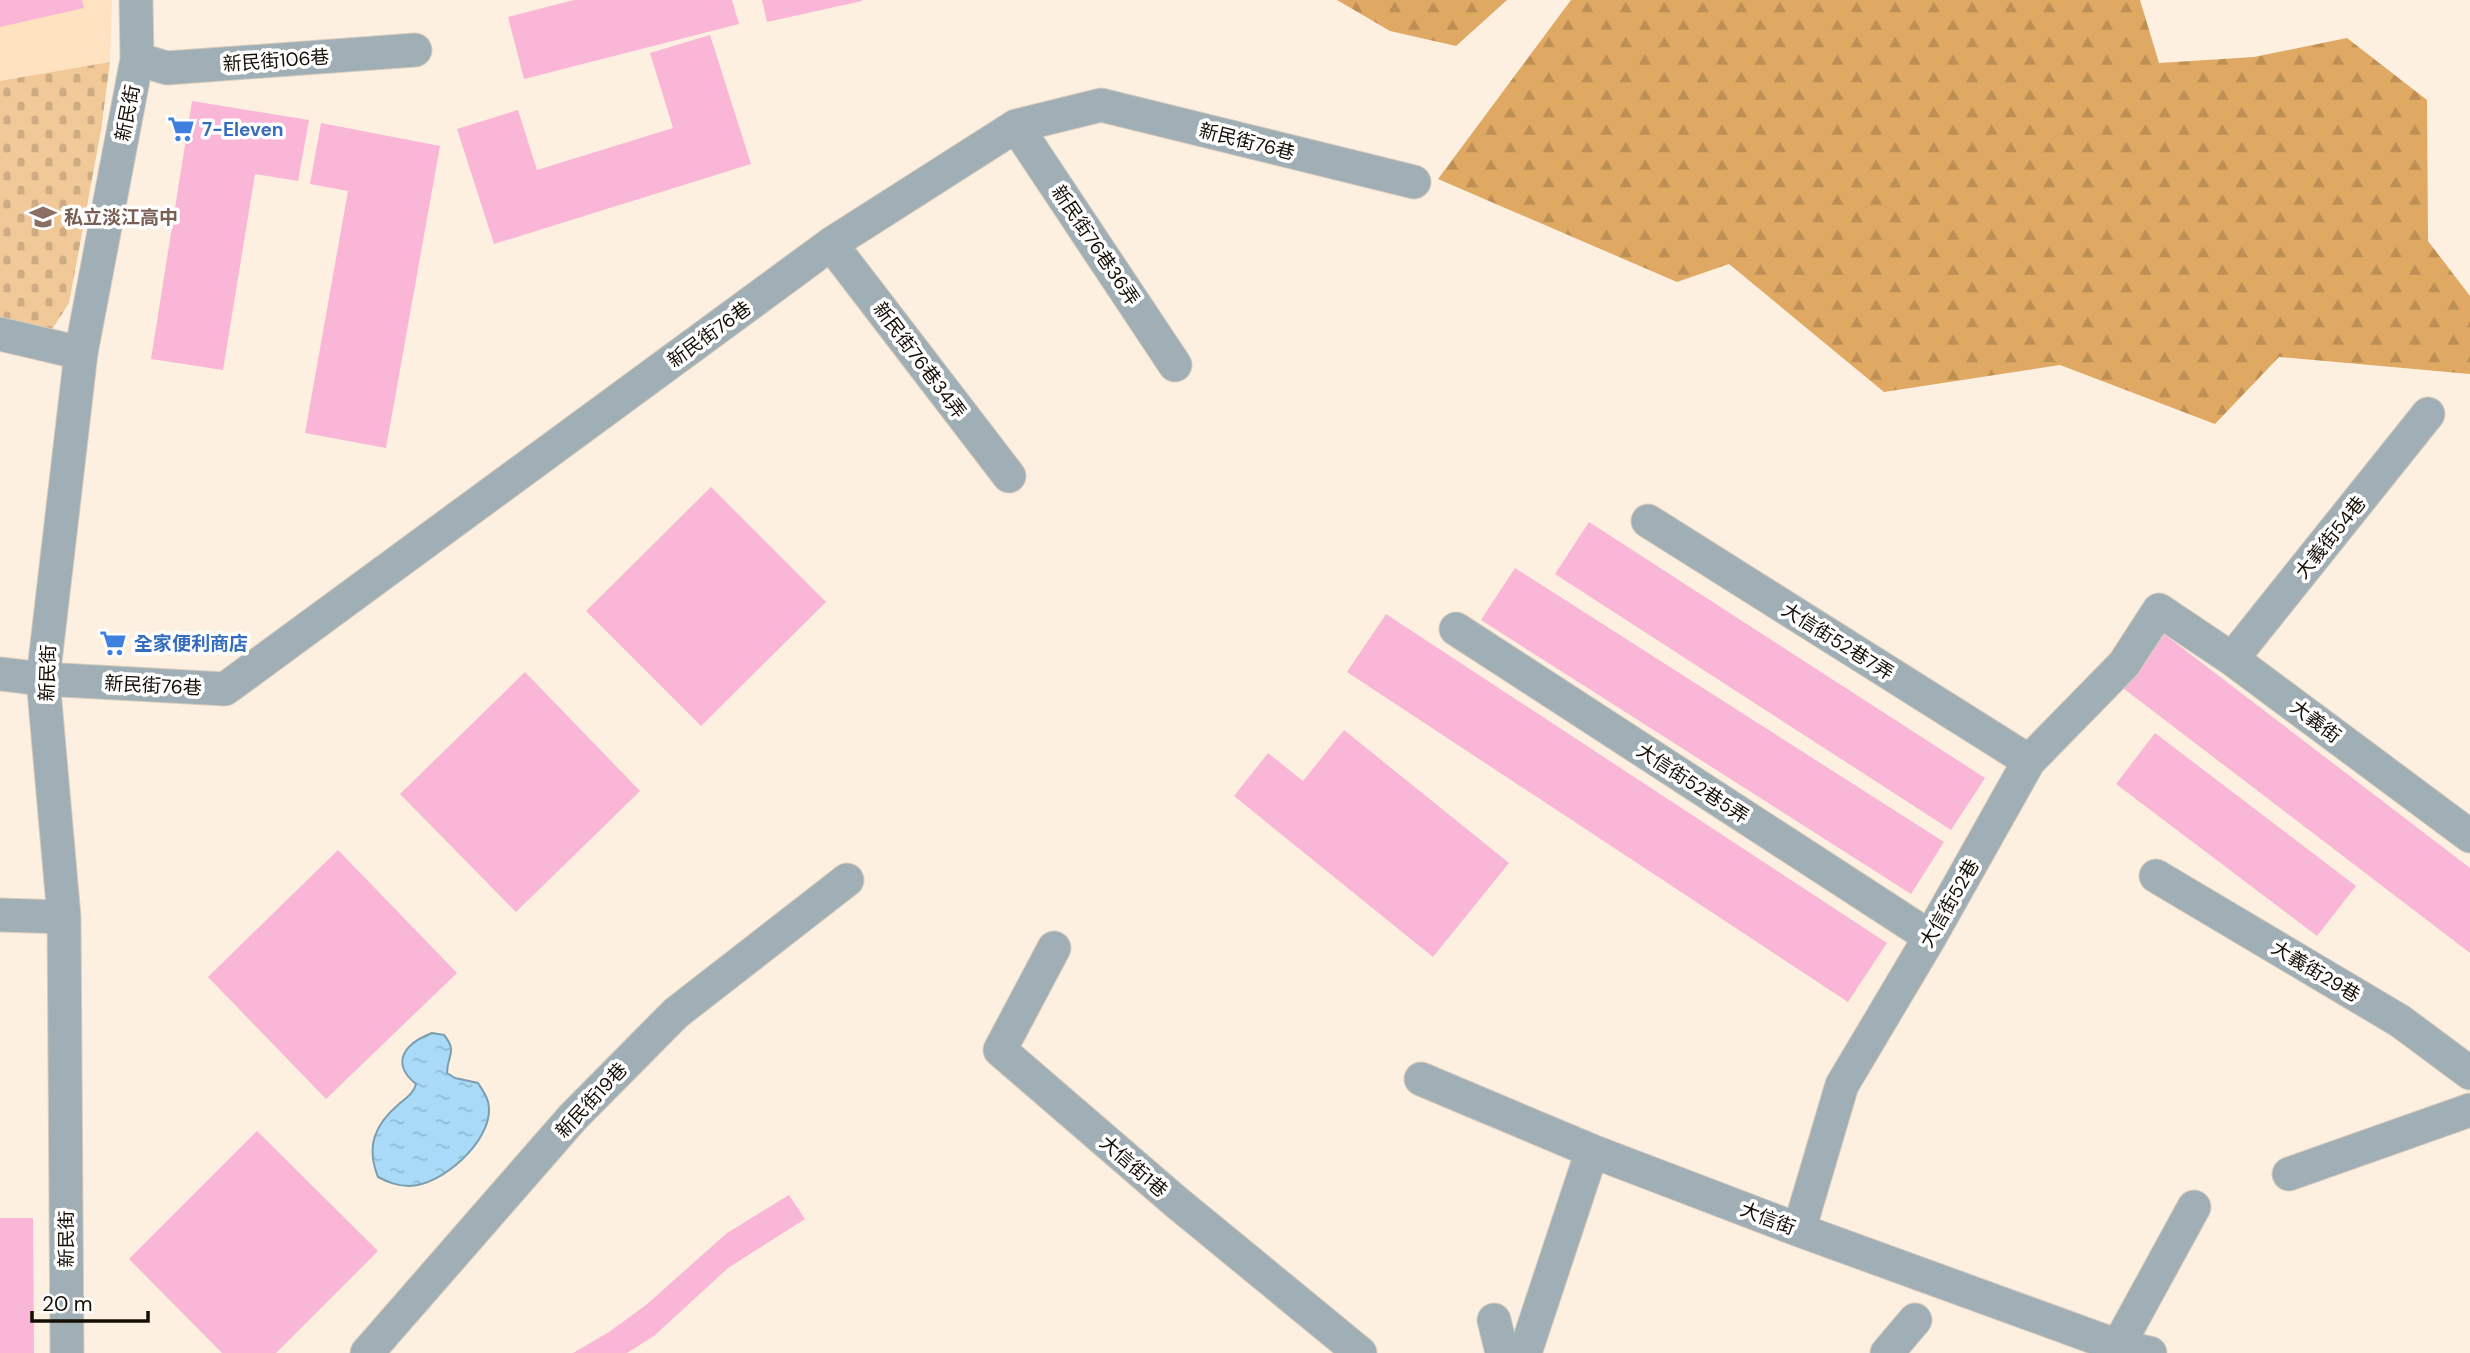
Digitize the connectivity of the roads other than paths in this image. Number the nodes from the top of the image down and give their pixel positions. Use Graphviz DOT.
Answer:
graph roads {
  1 [pos="136,0"];
  2 [pos="415,50"];
  3 [pos="137,59"];
  4 [pos="1016,126"];
  5 [pos="1414,182"];
  6 [pos="831,243"];
  7 [pos="0,334"];
  8 [pos="81,353"];
  9 [pos="1175,365"];
  10 [pos="2427,414"];
  11 [pos="1009,476"];
  12 [pos="1648,521"];
  13 [pos="2159,610"];
  14 [pos="1456,629"];
  15 [pos="2232,659"];
  16 [pos="0,674"];
  17 [pos="43,679"];
  18 [pos="2029,761"];
  19 [pos="2470,836"];
  20 [pos="2156,876"];
  21 [pos="846,880"];
  22 [pos="0,915"];
  23 [pos="64,917"];
  24 [pos="1930,937"];
  25 [pos="1054,948"];
  26 [pos="2470,1073"];
  27 [pos="1421,1079"];
  28 [pos="2470,1111"];
  29 [pos="1592,1151"];
  30 [pos="2289,1174"];
  31 [pos="2194,1207"];
  32 [pos="1799,1230"];
  33 [pos="1494,1320"];
  34 [pos="1915,1320"];
  35 [pos="2115,1349"];
  36 [pos="67,1353"];
  37 [pos="367,1353"];
  38 [pos="1360,1353"];
  39 [pos="1503,1353"];
  40 [pos="1525,1353"];
  41 [pos="1887,1353"];
  42 [pos="2150,1353"];
  1 -- 3 [label="street, 新民街"];
  2 -- 3 [label="street, 新民街106巷"];
  3 -- 8 [label="street, 新民街"];
  4 -- 5 [label="street, 新民街76巷"];
  4 -- 6 [label="street, 新民街76巷"];
  4 -- 9 [label="street, 新民街76巷36弄"];
  6 -- 11 [label="street, 新民街76巷34弄"];
  6 -- 17 [label="street, 新民街76巷"];
  7 -- 8 [label="street"];
  8 -- 17 [label="street, 新民街"];
  10 -- 15 [label="street, 大義街54巷"];
  12 -- 18 [label="street, 大信街52巷7弄"];
  13 -- 15 [label="street, 大義街"];
  13 -- 18 [label="street, 大信街52巷"];
  14 -- 24 [label="street, 大信街52巷5弄"];
  15 -- 19 [label="street, 大義街"];
  16 -- 17 [label="street, 新民街76巷"];
  17 -- 23 [label="street, 新民街"];
  18 -- 24 [label="street, 大信街52巷"];
  20 -- 26 [label="street, 大義街29巷"];
  21 -- 37 [label="street, 新民街19巷"];
  22 -- 23 [label="street"];
  23 -- 36 [label="street, 新民街"];
  24 -- 32 [label="street, 大信街52巷"];
  25 -- 38 [label="street, 大信街1巷"];
  27 -- 29 [label="street, 大信街"];
  28 -- 30 [label="street"];
  29 -- 32 [label="street, 大信街"];
  29 -- 40 [label="street"];
  31 -- 35 [label="street"];
  32 -- 35 [label="street, 大信街"];
  33 -- 39 [label="street"];
  34 -- 41 [label="street"];
  35 -- 42 [label="street, 大信街"];
}
